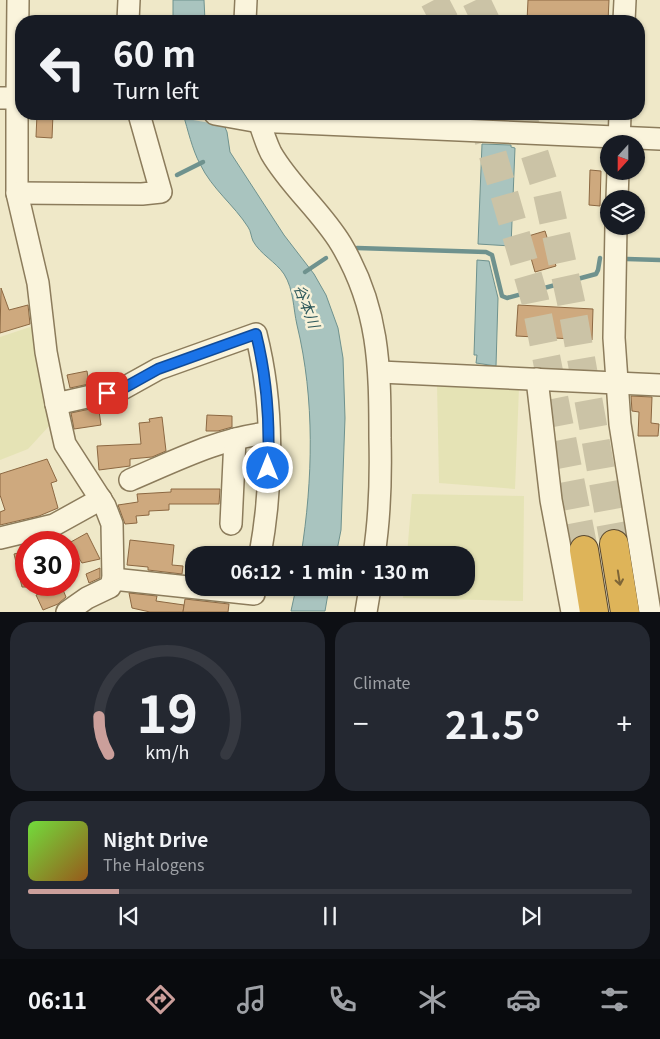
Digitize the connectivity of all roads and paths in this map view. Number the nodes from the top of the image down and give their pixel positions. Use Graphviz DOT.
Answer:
graph roads {
  1 [pos="18,0"];
  2 [pos="129,0"];
  3 [pos="246,0"];
  4 [pos="626,0"];
  5 [pos="17,15"];
  6 [pos="128,15"];
  7 [pos="245,15"];
  8 [pos="625,15"];
  9 [pos="15,59"];
  10 [pos="13,98"];
  11 [pos="141,120"];
  12 [pos="258,120"];
  13 [pos="288,120"];
  14 [pos="620,120"];
  15 [pos="619,135"];
  16 [pos="660,139"];
  17 [pos="600,140"];
  18 [pos="645,140"];
  19 [pos="17,192"];
  20 [pos="616,235"];
  21 [pos="380,372"];
  22 [pos="537,379"];
  23 [pos="617,383"];
  24 [pos="660,385"];
  25 [pos="56,404"];
  26 [pos="268,433"];
  27 [pos="235,439"];
  28 [pos="130,480"];
  29 [pos="101,499"];
  30 [pos="232,524"];
  31 [pos="0,538"];
  32 [pos="614,544"];
  33 [pos="261,546"];
  34 [pos="375,546"];
  35 [pos="584,550"];
  36 [pos="113,579"];
  37 [pos="369,596"];
  38 [pos="253,598"];
  39 [pos="367,611"];
  40 [pos="67,612"];
  41 [pos="572,612"];
  42 [pos="594,612"];
  43 [pos="625,612"];
  44 [pos="650,612"];
  1 -- 5 [label="street"];
  2 -- 6 [label="street"];
  3 -- 7 [label="street"];
  4 -- 8 [label="street"];
  9 -- 10 [label="street"];
  10 -- 19 [label="street"];
  11 -- 19 [label="street"];
  12 -- 21 [label="street"];
  13 -- 17 [label="street"];
  14 -- 15 [label="street"];
  16 -- 18 [label="street"];
  19 -- 25 [label="street"];
  20 -- 23 [label="street"];
  21 -- 22 [label="street"];
  21 -- 34 [label="street"];
  22 -- 23 [label="street"];
  22 -- 41 [label="street"];
  23 -- 24 [label="street"];
  23 -- 44 [label="street"];
  25 -- 26 [label="street"];
  25 -- 29 [label="street"];
  26 -- 27 [label="street"];
  26 -- 33 [label="street"];
  27 -- 28 [label="street"];
  27 -- 30 [label="street"];
  29 -- 31 [label="street"];
  29 -- 36 [label="street"];
  32 -- 43 [label="highway, one-way"];
  35 -- 42 [label="highway"];
  36 -- 38 [label="street"];
  36 -- 40 [label="street"];
  37 -- 39 [label="street"];
}
